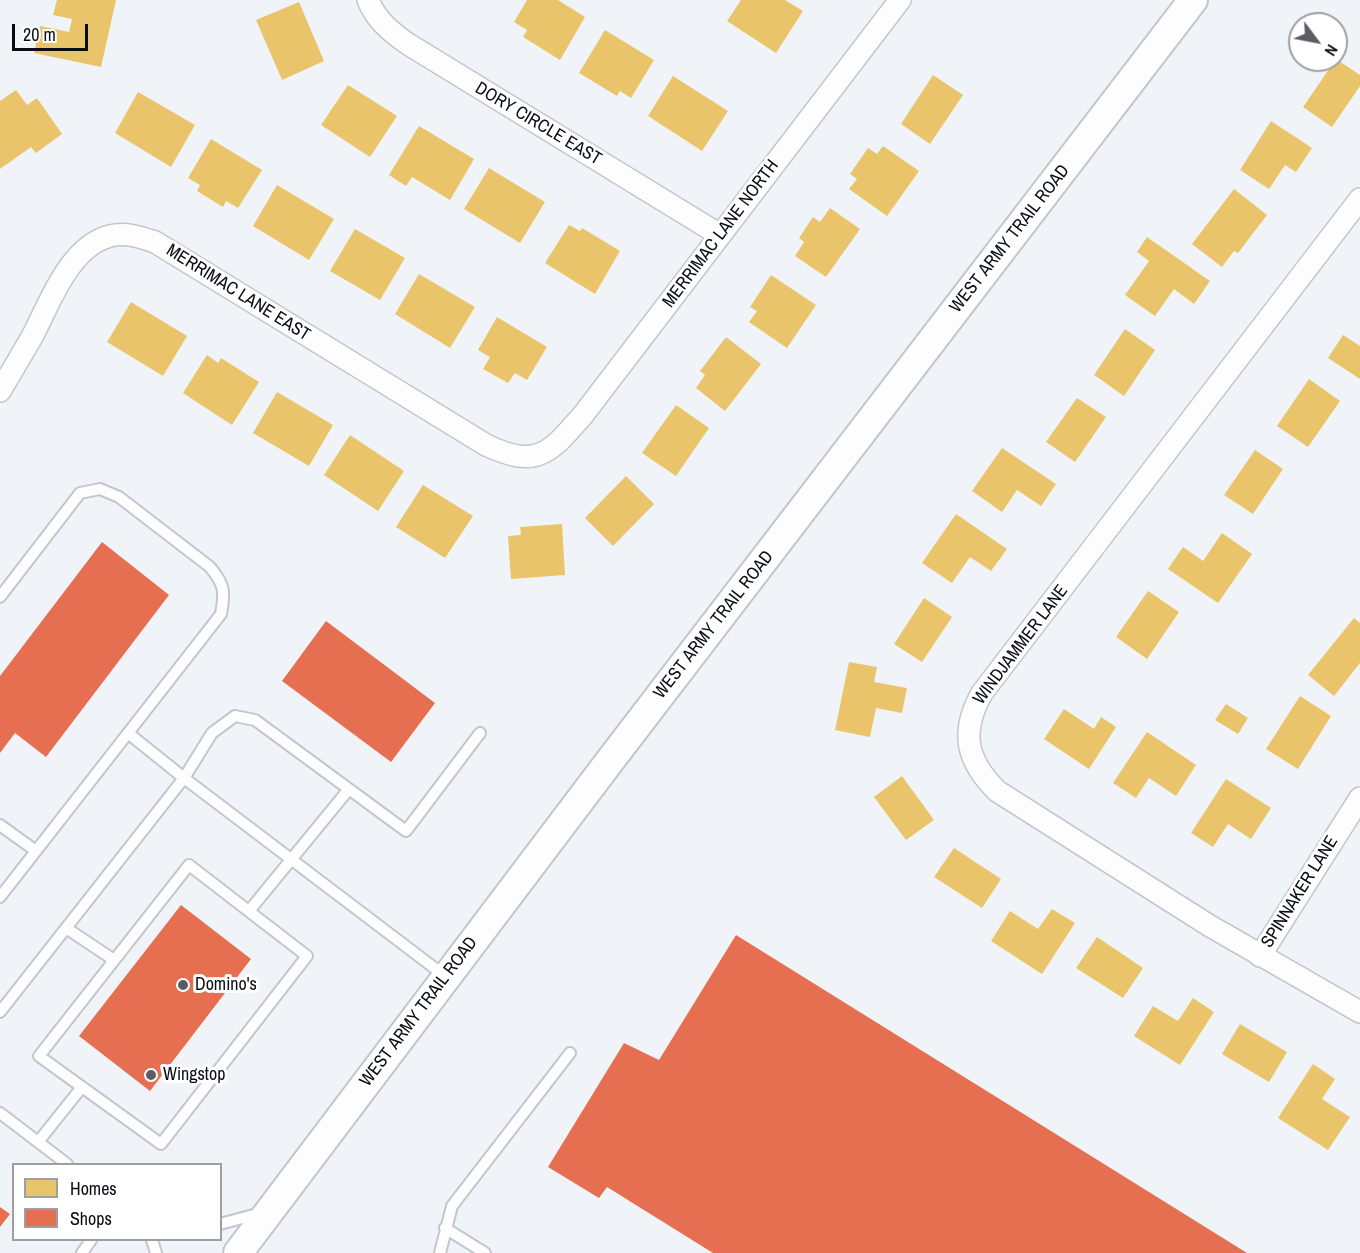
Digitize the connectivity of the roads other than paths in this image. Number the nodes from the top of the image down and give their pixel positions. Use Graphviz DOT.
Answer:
graph roads {
  1 [pos="368,0"];
  2 [pos="900,0"];
  3 [pos="1193,0"];
  4 [pos="1360,199"];
  5 [pos="720,235"];
  6 [pos="0,391"];
  7 [pos="531,457"];
  8 [pos="0,597"];
  9 [pos="128,733"];
  10 [pos="480,733"];
  11 [pos="184,778"];
  12 [pos="349,789"];
  13 [pos="1360,798"];
  14 [pos="0,825"];
  15 [pos="36,851"];
  16 [pos="291,859"];
  17 [pos="0,897"];
  18 [pos="249,911"];
  19 [pos="66,928"];
  20 [pos="1260,956"];
  21 [pos="114,960"];
  22 [pos="445,976"];
  23 [pos="0,1012"];
  24 [pos="1360,1012"];
  25 [pos="570,1053"];
  26 [pos="82,1087"];
  27 [pos="0,1113"];
  28 [pos="38,1142"];
  29 [pos="65,1163"];
  30 [pos="270,1211"];
  31 [pos="222,1223"];
  32 [pos="445,1227"];
  33 [pos="238,1253"];
  34 [pos="440,1253"];
  35 [pos="485,1253"];
  1 -- 5 [label="street, DORY CIRCLE EAST"];
  2 -- 5 [label="street, MERRIMAC LANE NORTH"];
  3 -- 22 [label="main road, WEST ARMY TRAIL ROAD"];
  4 -- 20 [label="street, WINDJAMMER LANE"];
  5 -- 7 [label="street, MERRIMAC LANE NORTH"];
  6 -- 7 [label="street, MERRIMAC LANE EAST"];
  8 -- 9 [label="lane"];
  9 -- 11 [label="lane"];
  9 -- 15 [label="lane"];
  10 -- 12 [label="lane"];
  11 -- 12 [label="lane"];
  11 -- 16 [label="lane"];
  11 -- 19 [label="lane"];
  12 -- 16 [label="lane"];
  13 -- 20 [label="street, SPINNAKER LANE"];
  14 -- 15 [label="lane"];
  15 -- 17 [label="lane"];
  16 -- 18 [label="lane"];
  16 -- 22 [label="lane"];
  18 -- 21 [label="lane"];
  18 -- 26 [label="lane"];
  19 -- 21 [label="lane"];
  19 -- 23 [label="lane"];
  20 -- 24 [label="street, WINDJAMMER LANE"];
  21 -- 26 [label="lane"];
  22 -- 30 [label="main road, WEST ARMY TRAIL ROAD"];
  25 -- 32 [label="lane"];
  26 -- 28 [label="lane"];
  27 -- 28 [label="lane"];
  28 -- 29 [label="lane"];
  30 -- 31 [label="lane"];
  30 -- 33 [label="main road, WEST ARMY TRAIL ROAD"];
  32 -- 34 [label="lane"];
  32 -- 35 [label="lane"];
}
